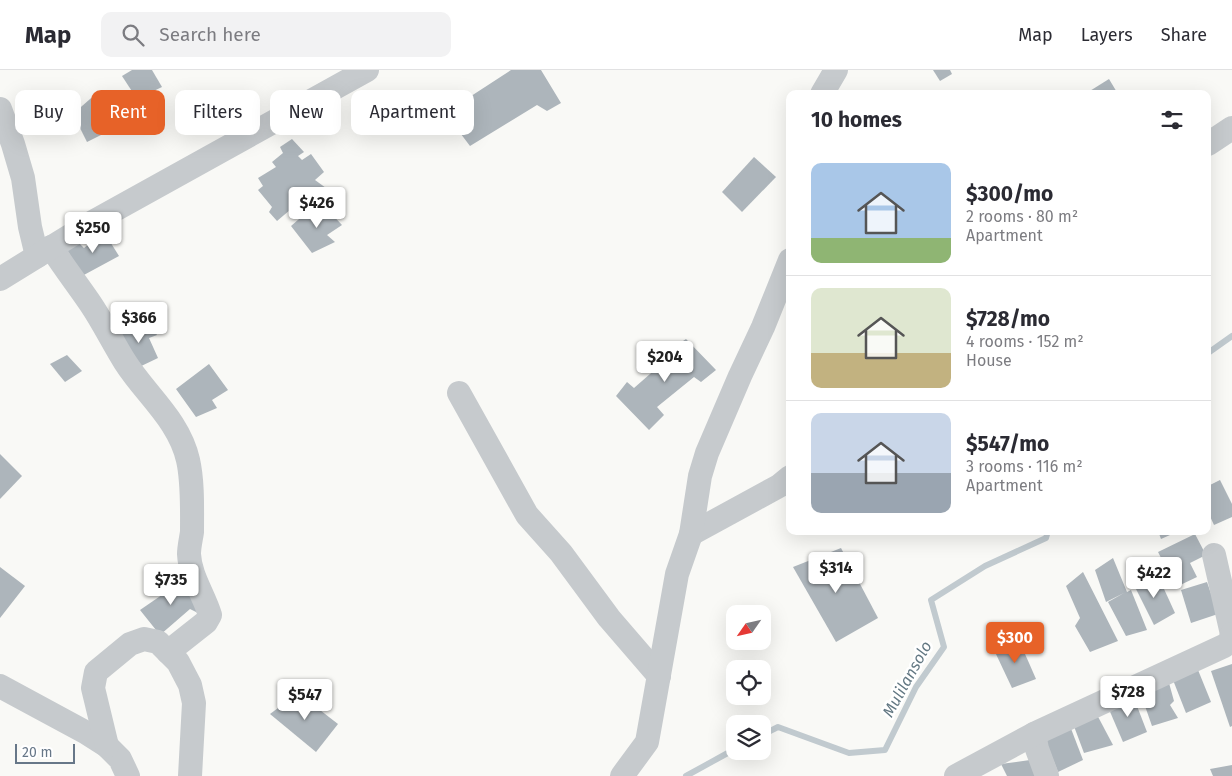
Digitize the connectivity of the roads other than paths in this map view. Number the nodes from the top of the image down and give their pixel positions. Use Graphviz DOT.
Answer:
graph roads {
  1 [pos="367,70"];
  2 [pos="836,70"];
  3 [pos="332,79"];
  4 [pos="824,90"];
  5 [pos="0,109"];
  6 [pos="1232,128"];
  7 [pos="1211,142"];
  8 [pos="44,251"];
  9 [pos="786,270"];
  10 [pos="0,279"];
  11 [pos="459,393"];
  12 [pos="786,480"];
  13 [pos="691,534"];
  14 [pos="1214,556"];
  15 [pos="1232,634"];
  16 [pos="168,652"];
  17 [pos="659,676"];
  18 [pos="0,686"];
  19 [pos="1034,734"];
  20 [pos="107,746"];
  21 [pos="128,776"];
  22 [pos="190,776"];
  23 [pos="622,776"];
  24 [pos="956,776"];
  25 [pos="1046,776"];
  1 -- 3 [label="street"];
  2 -- 4 [label="street"];
  3 -- 8 [label="street"];
  5 -- 8 [label="street"];
  6 -- 7 [label="street"];
  8 -- 10 [label="street"];
  8 -- 16 [label="street"];
  9 -- 13 [label="street"];
  11 -- 17 [label="street"];
  12 -- 13 [label="street"];
  13 -- 17 [label="street"];
  14 -- 15 [label="street"];
  15 -- 19 [label="street"];
  16 -- 20 [label="street"];
  16 -- 22 [label="street"];
  17 -- 23 [label="street"];
  18 -- 20 [label="street"];
  19 -- 24 [label="street"];
  19 -- 25 [label="street"];
  20 -- 21 [label="street"];
}
